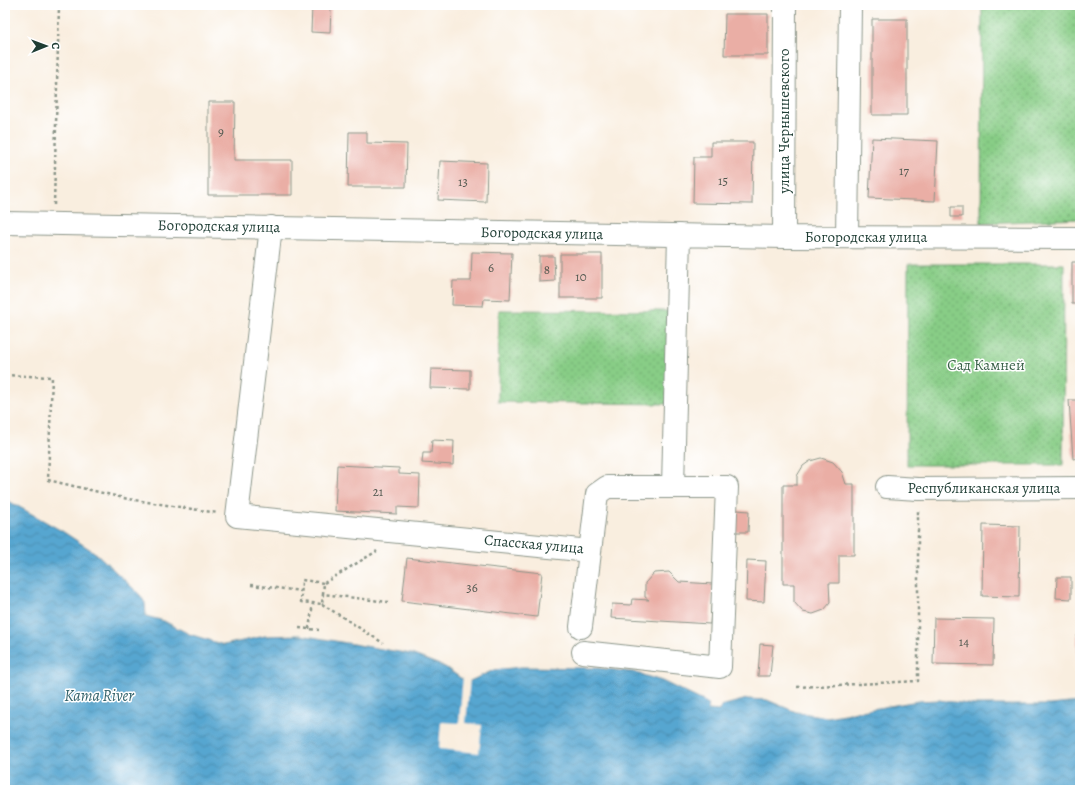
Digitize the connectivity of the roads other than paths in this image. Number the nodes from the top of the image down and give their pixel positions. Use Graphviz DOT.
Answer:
graph roads {
  1 [pos="785,5"];
  2 [pos="850,5"];
  3 [pos="5,222"];
  4 [pos="271,228"];
  5 [pos="679,235"];
  6 [pos="784,237"];
  7 [pos="847,237"];
  8 [pos="1080,238"];
  9 [pos="673,487"];
  10 [pos="887,487"];
  11 [pos="1080,488"];
  12 [pos="590,551"];
  13 [pos="581,628"];
  14 [pos="583,652"];
  1 -- 6 [label="street, улица Чернышевского"];
  2 -- 7 [label="street"];
  3 -- 4 [label="street, Богородская улица"];
  4 -- 5 [label="street, Богородская улица"];
  4 -- 12 [label="street, Спасская улица"];
  5 -- 6 [label="street, Богородская улица"];
  5 -- 9 [label="street"];
  6 -- 7 [label="street, Богородская улица"];
  7 -- 8 [label="street, Богородская улица"];
  9 -- 12 [label="street, Спасская улица"];
  9 -- 14 [label="street, Спасская улица"];
  10 -- 11 [label="street, Республиканская улица"];
  12 -- 13 [label="street"];
}
